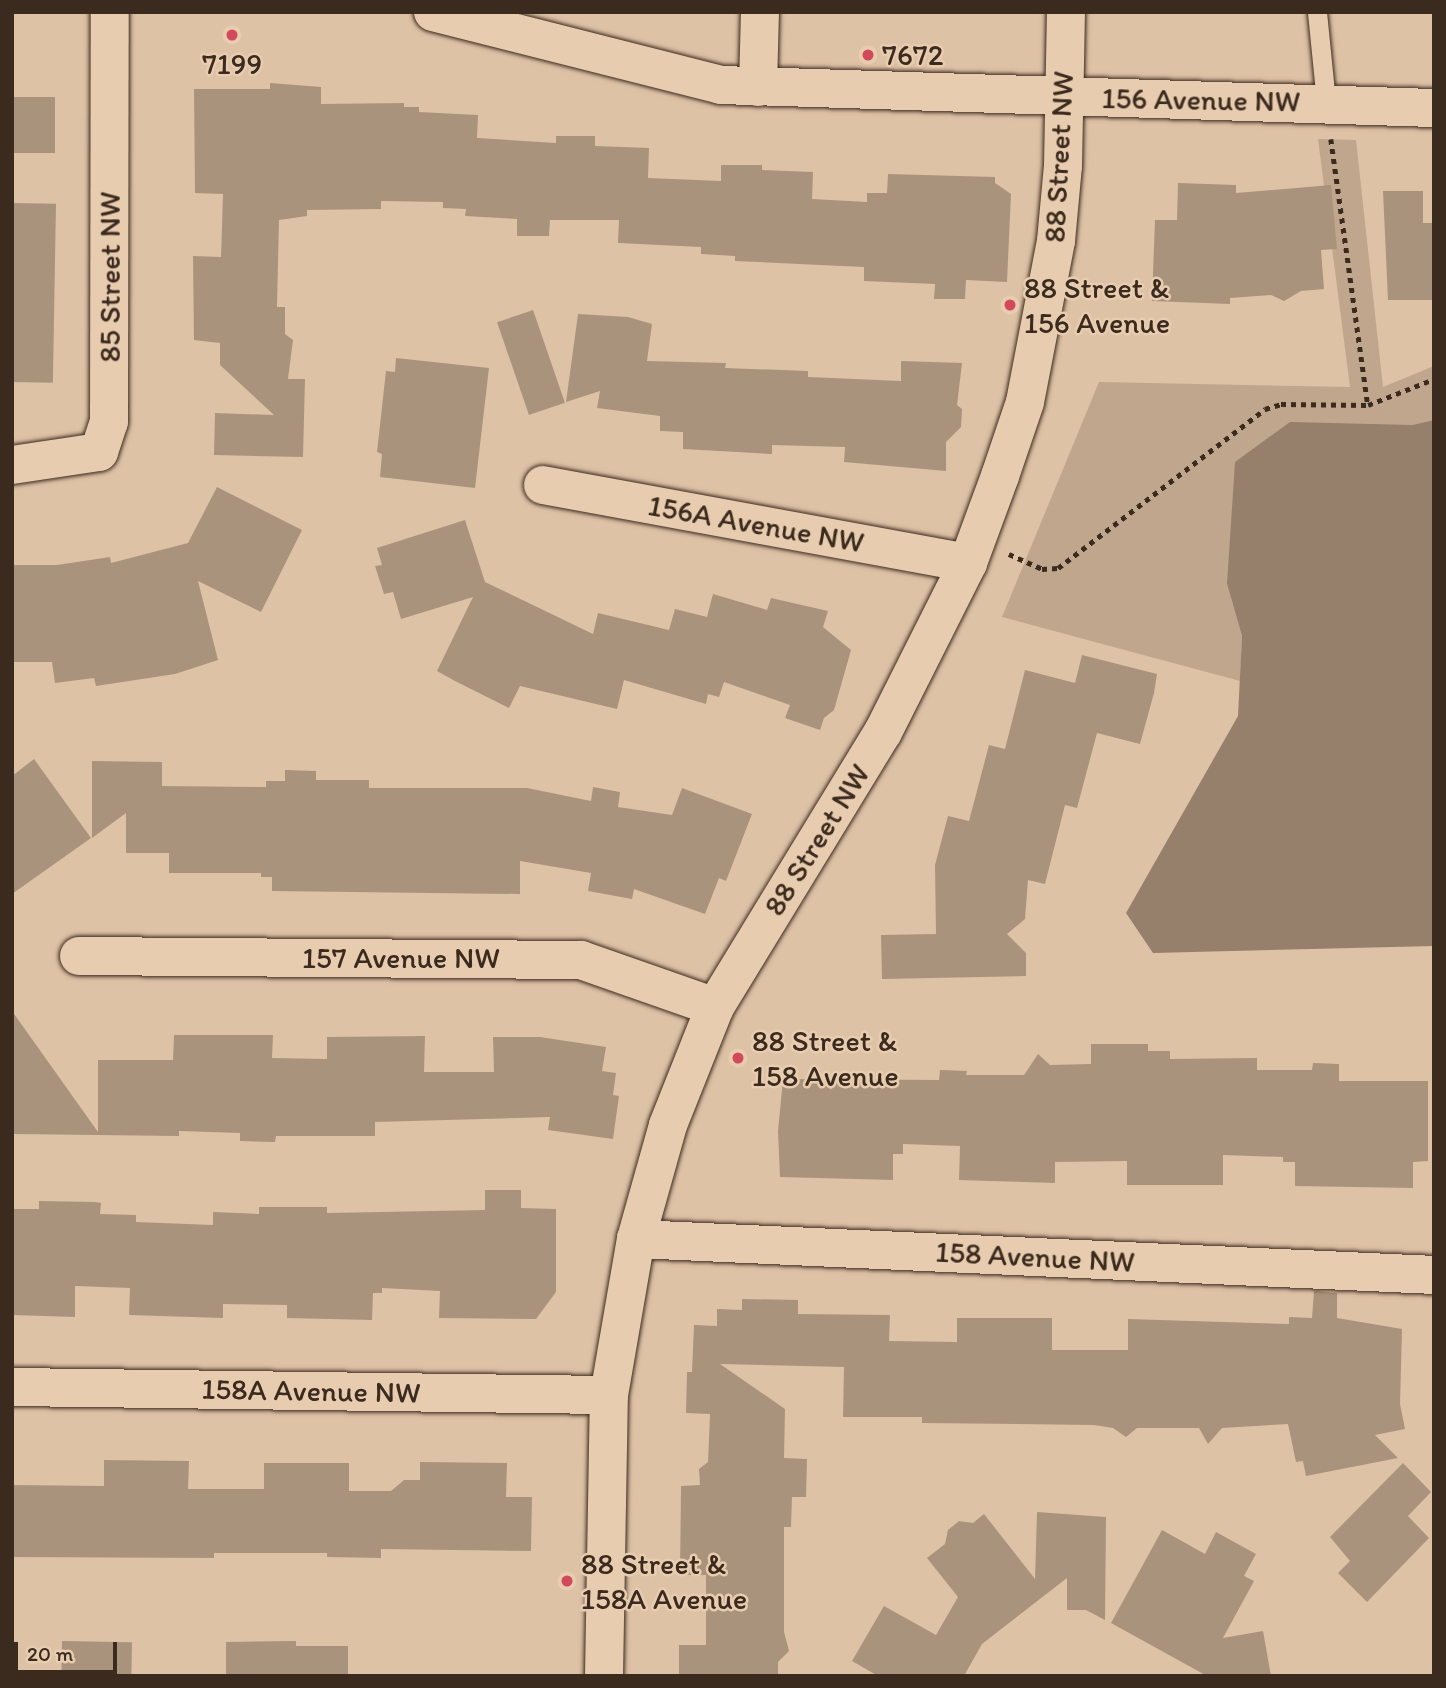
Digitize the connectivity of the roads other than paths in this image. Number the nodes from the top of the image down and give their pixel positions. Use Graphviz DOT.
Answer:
graph roads {
  1 [pos="110,12"];
  2 [pos="433,12"];
  3 [pos="760,12"];
  4 [pos="1066,12"];
  5 [pos="1317,12"];
  6 [pos="758,88"];
  7 [pos="1064,98"];
  8 [pos="1326,102"];
  9 [pos="1434,108"];
  10 [pos="12,465"];
  11 [pos="543,485"];
  12 [pos="972,552"];
  13 [pos="79,956"];
  14 [pos="715,1007"];
  15 [pos="636,1240"];
  16 [pos="1434,1275"];
  17 [pos="12,1387"];
  18 [pos="609,1395"];
  19 [pos="604,1676"];
  1 -- 10 [label="street, 85 Street NW"];
  2 -- 6 [label="street, 156 Avenue NW"];
  3 -- 6 [label="street"];
  4 -- 7 [label="street, 88 Street NW"];
  5 -- 8 [label="lane"];
  6 -- 7 [label="street, 156 Avenue NW"];
  7 -- 8 [label="street, 156 Avenue NW"];
  7 -- 12 [label="street, 88 Street NW"];
  8 -- 9 [label="street, 156 Avenue NW"];
  11 -- 12 [label="street, 156A Avenue NW"];
  12 -- 14 [label="street, 88 Street NW"];
  13 -- 14 [label="street, 157 Avenue NW"];
  14 -- 15 [label="street, 88 Street NW"];
  15 -- 16 [label="street, 158 Avenue NW"];
  15 -- 18 [label="street, 88 Street NW"];
  17 -- 18 [label="street, 158A Avenue NW"];
  18 -- 19 [label="street, 88 Street NW"];
}
